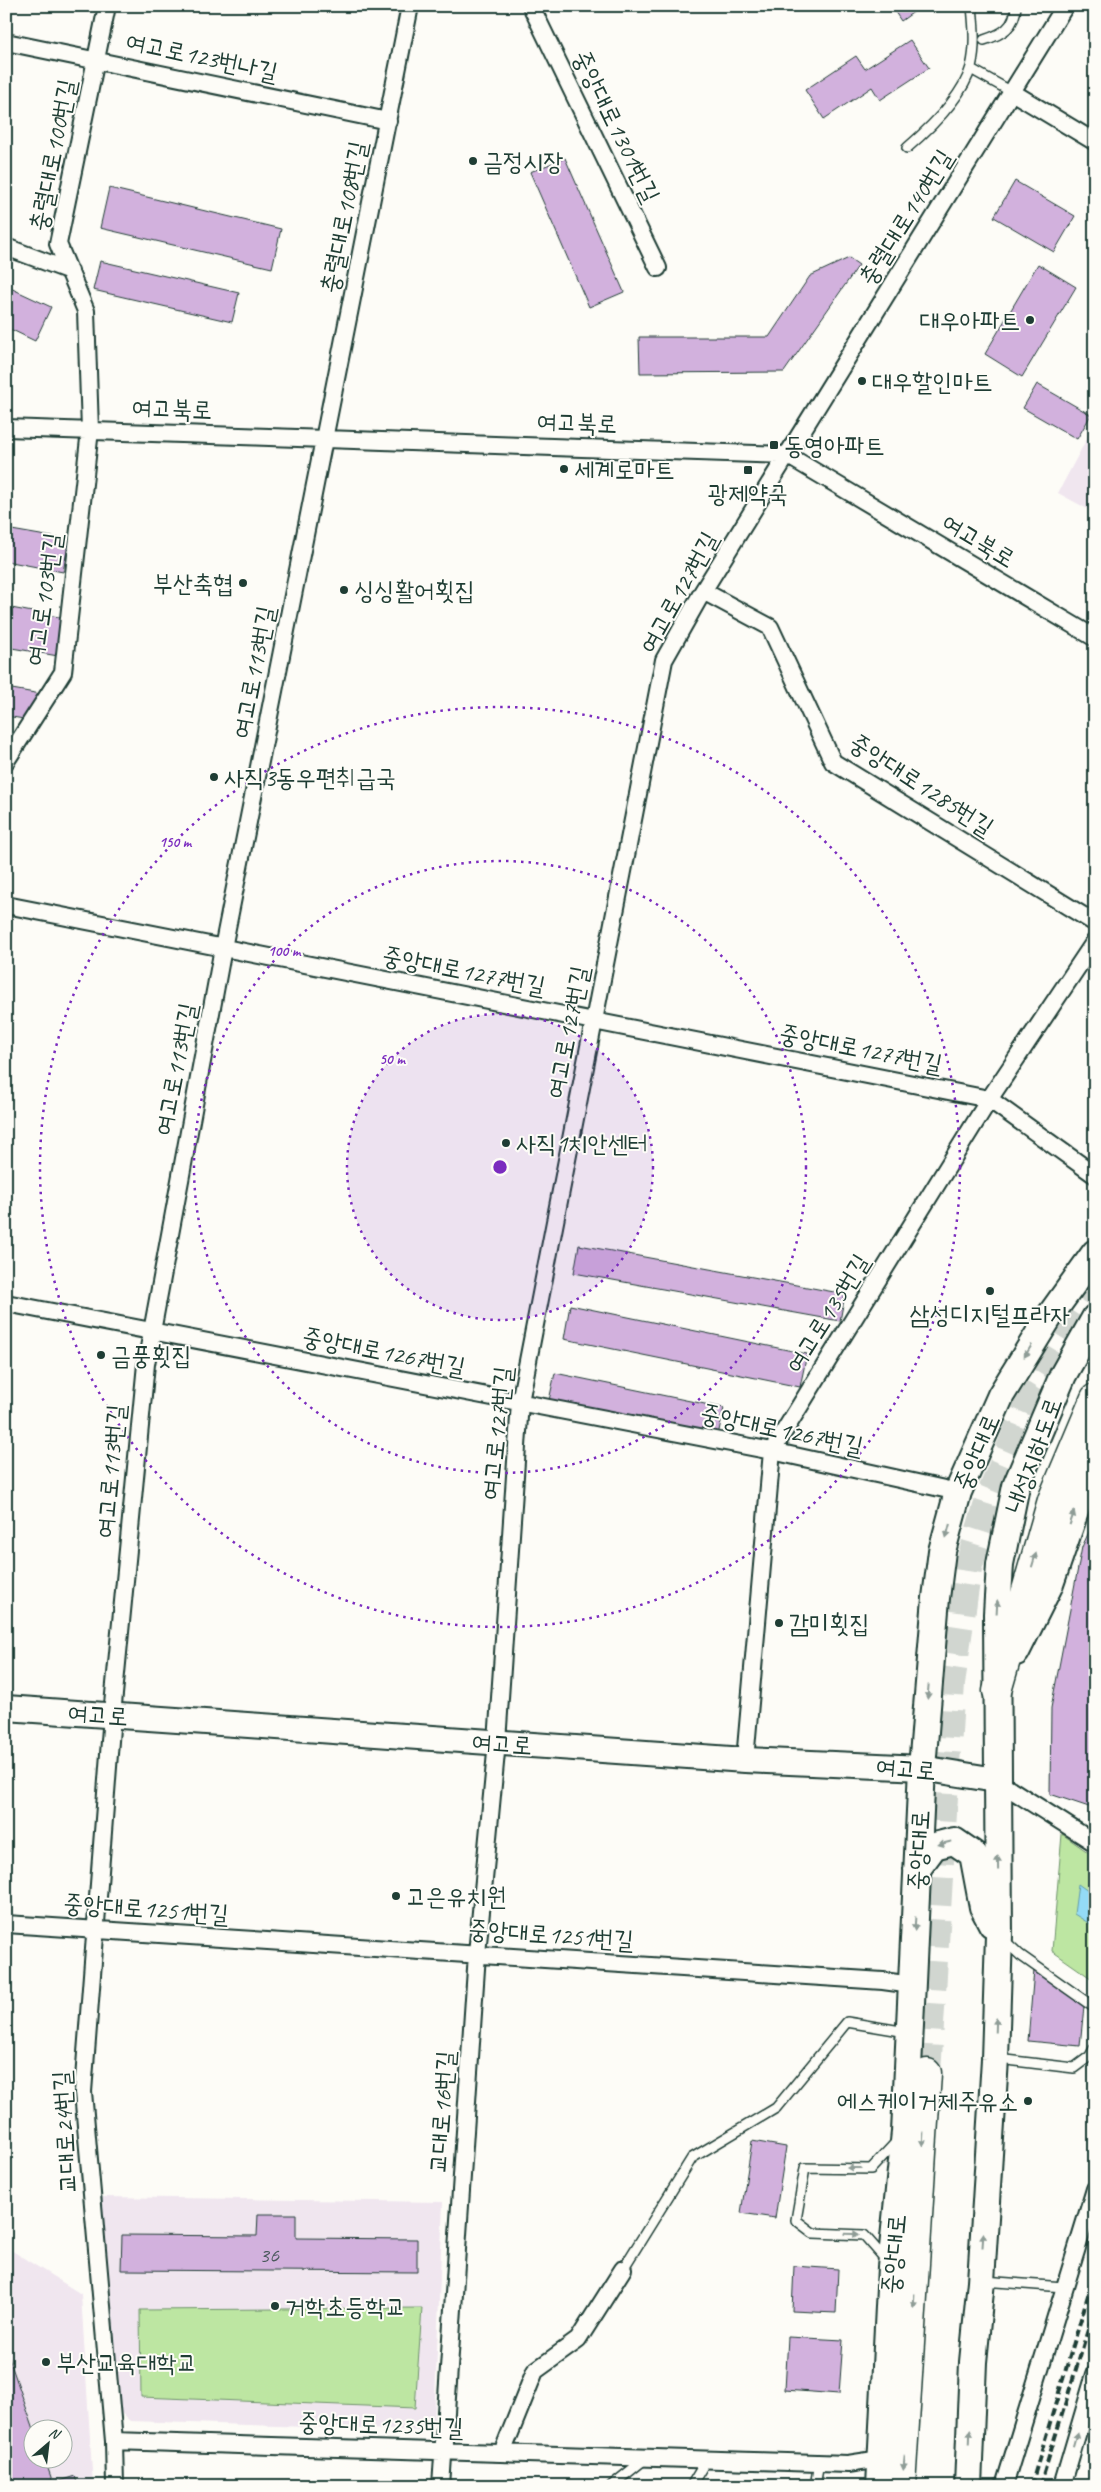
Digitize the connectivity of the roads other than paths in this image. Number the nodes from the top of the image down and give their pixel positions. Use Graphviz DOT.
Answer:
graph roads {
  1 [pos="107,6"];
  2 [pos="410,6"];
  3 [pos="531,6"];
  4 [pos="972,6"];
  5 [pos="1016,6"];
  6 [pos="1065,6"];
  7 [pos="984,40"];
  8 [pos="6,42"];
  9 [pos="96,60"];
  10 [pos="970,69"];
  11 [pos="1012,92"];
  12 [pos="388,121"];
  13 [pos="1095,142"];
  14 [pos="907,148"];
  15 [pos="6,247"];
  16 [pos="658,268"];
  17 [pos="70,271"];
  18 [pos="6,428"];
  19 [pos="90,430"];
  20 [pos="325,438"];
  21 [pos="787,455"];
  22 [pos="703,591"];
  23 [pos="1095,638"];
  24 [pos="6,761"];
  25 [pos="6,905"];
  26 [pos="1095,923"];
  27 [pos="1095,941"];
  28 [pos="223,948"];
  29 [pos="595,1021"];
  30 [pos="989,1098"];
  31 [pos="1095,1175"];
  32 [pos="1095,1253"];
  33 [pos="6,1303"];
  34 [pos="1095,1318"];
  35 [pos="152,1331"];
  36 [pos="1095,1398"];
  37 [pos="520,1402"];
  38 [pos="772,1451"];
  39 [pos="1095,1454"];
  40 [pos="958,1492"];
  41 [pos="997,1691"];
  42 [pos="6,1708"];
  43 [pos="112,1715"];
  44 [pos="497,1742"];
  45 [pos="745,1760"];
  46 [pos="922,1768"];
  47 [pos="996,1780"];
  48 [pos="1095,1843"];
  49 [pos="917,1868"];
  50 [pos="6,1924"];
  51 [pos="96,1930"];
  52 [pos="999,1935"];
  53 [pos="477,1954"];
  54 [pos="912,1985"];
  55 [pos="1095,2008"];
  56 [pos="909,2033"];
  57 [pos="1095,2047"];
  58 [pos="995,2059"];
  59 [pos="927,2073"];
  60 [pos="904,2132"];
  61 [pos="1095,2189"];
  62 [pos="891,2267"];
  63 [pos="622,2270"];
  64 [pos="981,2281"];
  65 [pos="1064,2287"];
  66 [pos="1095,2374"];
  67 [pos="114,2442"];
  68 [pos="443,2450"];
  69 [pos="502,2452"];
  70 [pos="647,2458"];
  71 [pos="707,2459"];
  72 [pos="881,2459"];
  73 [pos="819,2464"];
  74 [pos="115,2486"];
  75 [pos="440,2486"];
  76 [pos="611,2486"];
  77 [pos="691,2486"];
  78 [pos="815,2486"];
  79 [pos="880,2486"];
  80 [pos="901,2486"];
  81 [pos="968,2486"];
  82 [pos="1004,2486"];
  83 [pos="1062,2486"];
  1 -- 9 [label="street, 충렬대로100번길"];
  2 -- 12 [label="street, 충렬대로108번길"];
  3 -- 16 [label="street, 중앙대로1301번길"];
  4 -- 10 [label="lane"];
  5 -- 7 [label="lane"];
  6 -- 11 [label="street, 충렬대로140번길"];
  8 -- 9 [label="street, 여고로123번나길"];
  9 -- 12 [label="street, 여고로123번나길"];
  9 -- 17 [label="street, 충렬대로100번길"];
  10 -- 11 [label="lane"];
  10 -- 14 [label="lane"];
  11 -- 13 [label="street"];
  11 -- 21 [label="street, 충렬대로140번길"];
  12 -- 20 [label="street, 충렬대로108번길"];
  15 -- 17 [label="street"];
  17 -- 19 [label="street, 충렬대로100번길"];
  18 -- 19 [label="street, 여고북로"];
  19 -- 20 [label="street, 여고북로"];
  19 -- 24 [label="street, 여고로103번길"];
  20 -- 21 [label="street, 여고북로"];
  20 -- 28 [label="street, 여고로113번길"];
  21 -- 22 [label="street, 여고로127번길"];
  21 -- 23 [label="street, 여고북로"];
  22 -- 26 [label="street, 중앙대로1285번길"];
  22 -- 29 [label="street, 여고로127번길"];
  25 -- 28 [label="street, 중앙대로1277번길"];
  27 -- 30 [label="street, 여고로135번길"];
  28 -- 29 [label="street, 중앙대로1277번길"];
  28 -- 35 [label="street, 여고로113번길"];
  29 -- 30 [label="street, 중앙대로1277번길"];
  29 -- 37 [label="street, 여고로127번길"];
  30 -- 31 [label="street, 중앙대로1277번길"];
  30 -- 38 [label="street, 여고로135번길"];
  32 -- 40 [label="main road, 중앙대로, one-way"];
  33 -- 35 [label="street, 중앙대로1267번길"];
  41 -- 34 [label="main road, 내성지하도로, one-way"];
  35 -- 37 [label="street, 중앙대로1267번길"];
  35 -- 43 [label="street, 여고로113번길"];
  41 -- 36 [label="highway, one-way"];
  37 -- 38 [label="street, 중앙대로1267번길"];
  37 -- 44 [label="street, 여고로127번길"];
  38 -- 40 [label="street, 중앙대로1267번길"];
  38 -- 45 [label="street, 여고로135번길"];
  41 -- 39 [label="main road, one-way"];
  40 -- 46 [label="main road, 중앙대로, one-way"];
  41 -- 47 [label="main road"];
  42 -- 43 [label="main road, 여고로"];
  43 -- 44 [label="main road, 여고로"];
  43 -- 51 [label="street, 교대로24번길"];
  44 -- 45 [label="main road, 여고로"];
  44 -- 53 [label="street, 교대로16번길"];
  45 -- 46 [label="main road, 여고로"];
  46 -- 47 [label="main road, 여고로"];
  46 -- 49 [label="main road, 중앙대로"];
  47 -- 48 [label="street"];
  52 -- 47 [label="main road, one-way"];
  52 -- 49 [label="main road, one-way"];
  49 -- 54 [label="main road, 중앙대로, one-way"];
  50 -- 51 [label="street, 중앙대로1251번길"];
  51 -- 53 [label="street, 중앙대로1251번길"];
  51 -- 67 [label="street, 교대로24번길"];
  52 -- 55 [label="lane"];
  58 -- 52 [label="main road, one-way"];
  53 -- 54 [label="street, 중앙대로1251번길"];
  53 -- 68 [label="street, 교대로16번길"];
  54 -- 56 [label="main road, 중앙대로"];
  56 -- 60 [label="main road, 중앙대로"];
  56 -- 63 [label="lane"];
  57 -- 58 [label="lane"];
  64 -- 58 [label="main road, one-way"];
  59 -- 80 [label="highway, one-way"];
  60 -- 62 [label="main road, 중앙대로"];
  60 -- 62 [label="lane, one-way"];
  61 -- 65 [label="street"];
  62 -- 72 [label="main road, 중앙대로"];
  63 -- 69 [label="street"];
  64 -- 65 [label="lane"];
  81 -- 64 [label="main road, one-way"];
  65 -- 82 [label="street"];
  83 -- 66 [label="street, one-way"];
  67 -- 68 [label="street, 중앙대로1235번길"];
  67 -- 74 [label="street, 교대로24번길"];
  68 -- 69 [label="street, 중앙대로1235번길"];
  68 -- 75 [label="street, 교대로16번길"];
  69 -- 70 [label="street, 중앙대로1235번길"];
  70 -- 71 [label="street, 중앙대로1235번길"];
  70 -- 76 [label="lane"];
  71 -- 73 [label="street, 중앙대로1235번길"];
  71 -- 77 [label="lane"];
  72 -- 73 [label="street, 중앙대로1235번길"];
  72 -- 79 [label="main road, 중앙대로"];
  73 -- 78 [label="lane"];
}
